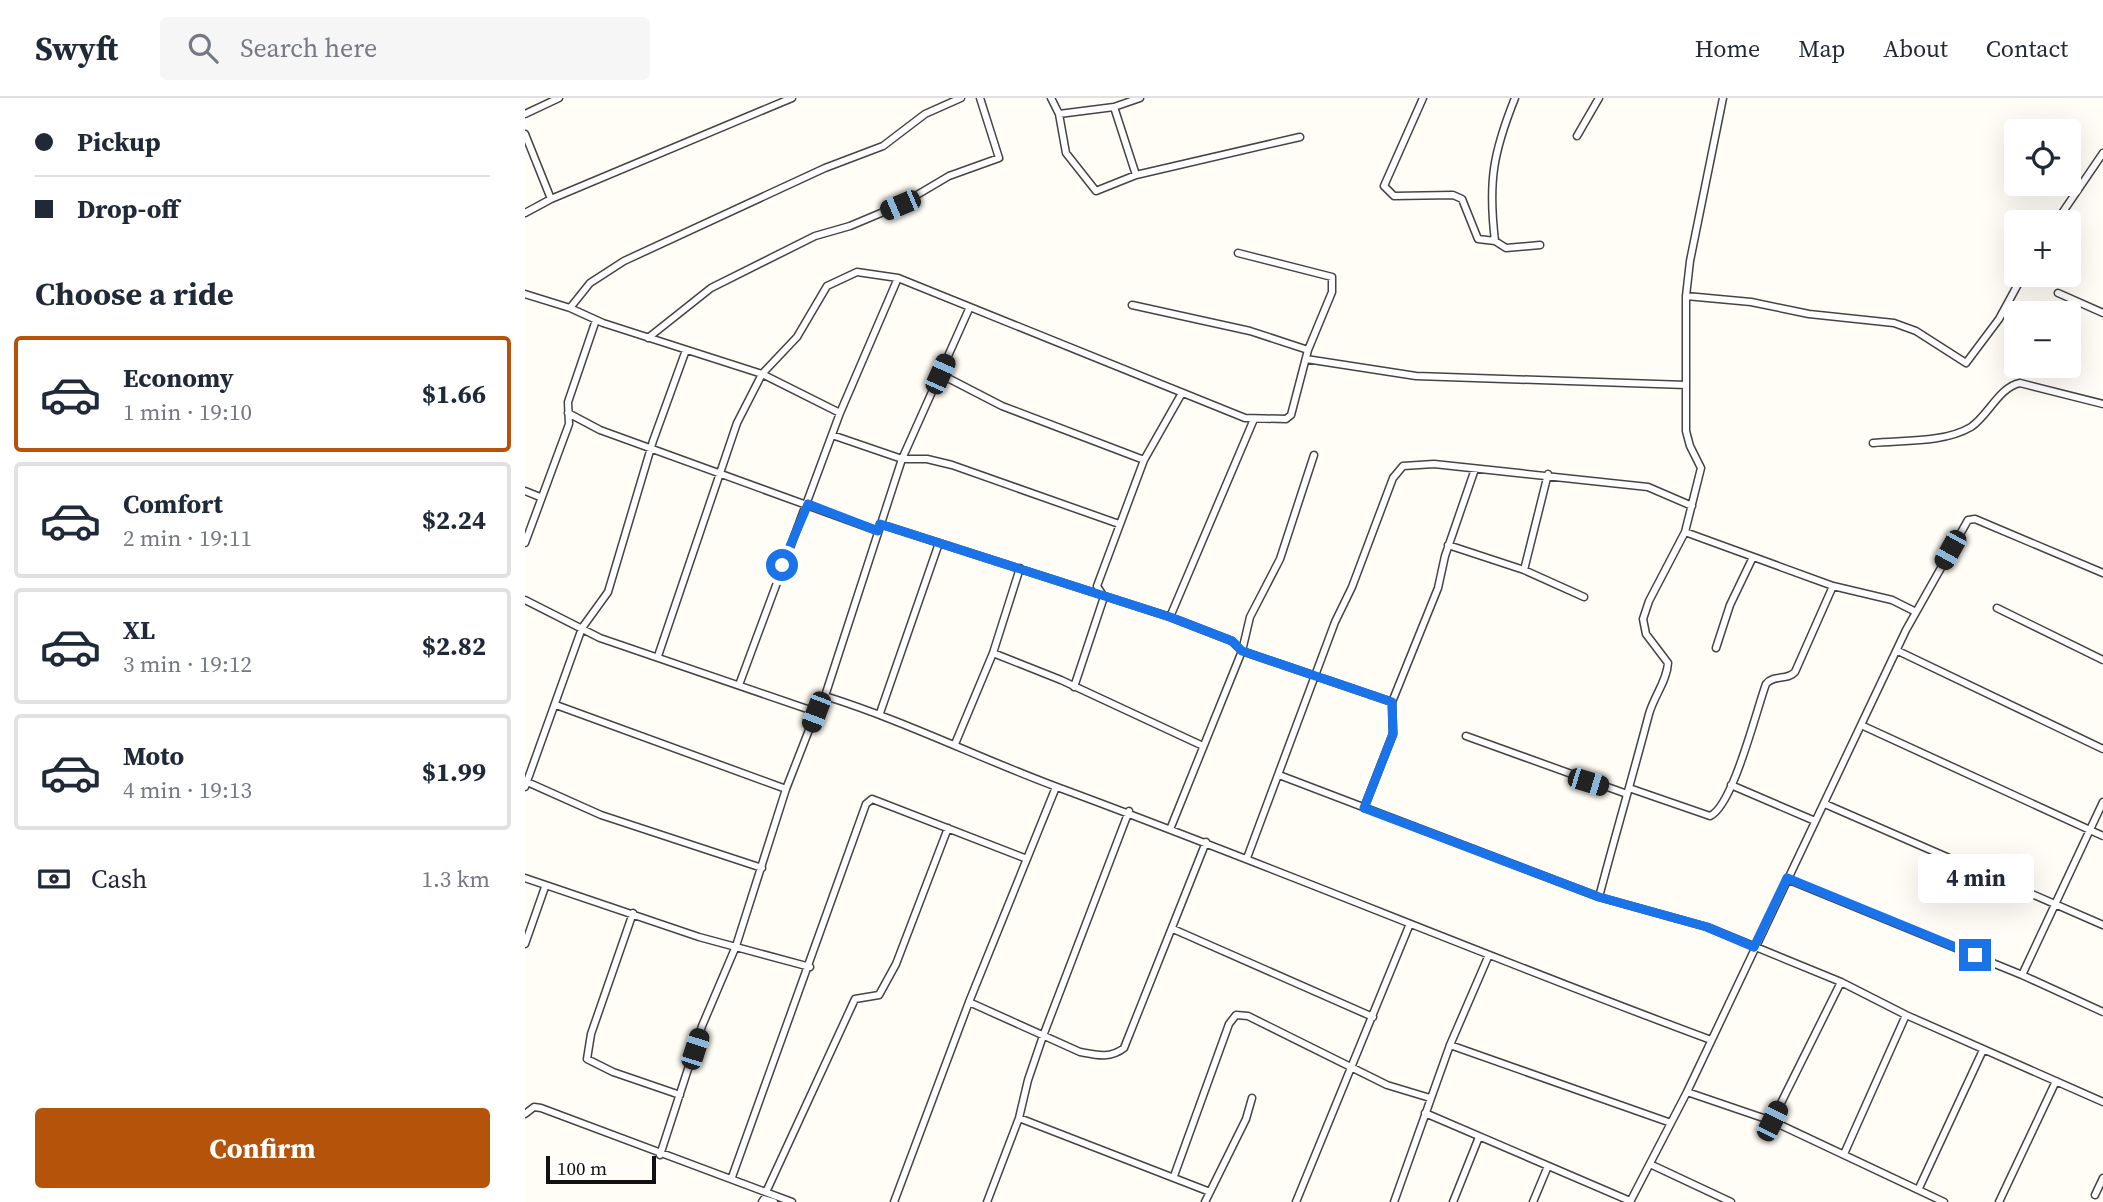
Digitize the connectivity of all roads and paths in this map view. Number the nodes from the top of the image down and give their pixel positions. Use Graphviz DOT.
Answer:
graph roads {
  1 [pos="559,98"];
  2 [pos="792,98"];
  3 [pos="961,98"];
  4 [pos="980,98"];
  5 [pos="1051,98"];
  6 [pos="1140,98"];
  7 [pos="1423,98"];
  8 [pos="1515,98"];
  9 [pos="1599,98"];
  10 [pos="1723,98"];
  11 [pos="777,101"];
  12 [pos="1114,107"];
  13 [pos="525,114"];
  14 [pos="1059,114"];
  15 [pos="525,134"];
  16 [pos="1577,136"];
  17 [pos="1300,138"];
  18 [pos="2103,153"];
  19 [pos="533,155"];
  20 [pos="525,160"];
  21 [pos="1136,175"];
  22 [pos="551,200"];
  23 [pos="2064,210"];
  24 [pos="525,213"];
  25 [pos="1495,241"];
  26 [pos="1540,245"];
  27 [pos="1238,253"];
  28 [pos="898,278"];
  29 [pos="2016,287"];
  30 [pos="525,293"];
  31 [pos="2058,293"];
  32 [pos="1686,296"];
  33 [pos="1132,305"];
  34 [pos="570,308"];
  35 [pos="969,309"];
  36 [pos="2103,313"];
  37 [pos="596,320"];
  38 [pos="648,338"];
  39 [pos="686,350"];
  40 [pos="1308,350"];
  41 [pos="1306,359"];
  42 [pos="762,374"];
  43 [pos="940,374"];
  44 [pos="1686,385"];
  45 [pos="1182,393"];
  46 [pos="2103,404"];
  47 [pos="568,413"];
  48 [pos="840,413"];
  49 [pos="1254,419"];
  50 [pos="832,435"];
  51 [pos="1873,443"];
  52 [pos="650,449"];
  53 [pos="1314,455"];
  54 [pos="902,459"];
  55 [pos="1144,460"];
  56 [pos="1475,469"];
  57 [pos="719,474"];
  58 [pos="1548,474"];
  59 [pos="525,491"];
  60 [pos="540,497"];
  61 [pos="808,504"];
  62 [pos="1692,506"];
  63 [pos="1119,524"];
  64 [pos="879,527"];
  65 [pos="1685,532"];
  66 [pos="525,543"];
  67 [pos="939,543"];
  68 [pos="1448,545"];
  69 [pos="1753,557"];
  70 [pos="1020,568"];
  71 [pos="1524,570"];
  72 [pos="2103,573"];
  73 [pos="1833,586"];
  74 [pos="1104,597"];
  75 [pos="1584,597"];
  76 [pos="525,600"];
  77 [pos="1997,608"];
  78 [pos="1916,612"];
  79 [pos="1170,617"];
  80 [pos="582,628"];
  81 [pos="1716,648"];
  82 [pos="1242,651"];
  83 [pos="1898,651"];
  84 [pos="993,653"];
  85 [pos="658,656"];
  86 [pos="2103,660"];
  87 [pos="1315,676"];
  88 [pos="739,685"];
  89 [pos="1074,687"];
  90 [pos="825,696"];
  91 [pos="1392,702"];
  92 [pos="556,705"];
  93 [pos="816,712"];
  94 [pos="880,713"];
  95 [pos="1861,725"];
  96 [pos="1466,736"];
  97 [pos="955,744"];
  98 [pos="1203,746"];
  99 [pos="2103,749"];
  100 [pos="1279,775"];
  101 [pos="526,783"];
  102 [pos="1731,785"];
  103 [pos="1056,787"];
  104 [pos="786,789"];
  105 [pos="1628,791"];
  106 [pos="2103,802"];
  107 [pos="1825,804"];
  108 [pos="1364,808"];
  109 [pos="1129,811"];
  110 [pos="1815,821"];
  111 [pos="1171,827"];
  112 [pos="948,828"];
  113 [pos="2089,831"];
  114 [pos="2103,836"];
  115 [pos="1206,842"];
  116 [pos="1247,858"];
  117 [pos="1027,859"];
  118 [pos="762,868"];
  119 [pos="525,878"];
  120 [pos="1787,878"];
  121 [pos="545,887"];
  122 [pos="1599,897"];
  123 [pos="2054,904"];
  124 [pos="633,913"];
  125 [pos="2103,925"];
  126 [pos="1409,926"];
  127 [pos="1173,929"];
  128 [pos="525,944"];
  129 [pos="736,946"];
  130 [pos="1754,947"];
  131 [pos="1488,957"];
  132 [pos="810,967"];
  133 [pos="2022,975"];
  134 [pos="1841,982"];
  135 [pos="969,1002"];
  136 [pos="2103,1013"];
  137 [pos="1906,1015"];
  138 [pos="1373,1017"];
  139 [pos="1044,1036"];
  140 [pos="1711,1040"];
  141 [pos="1450,1045"];
  142 [pos="1983,1049"];
  143 [pos="1353,1066"];
  144 [pos="2056,1081"];
  145 [pos="1687,1093"];
  146 [pos="681,1096"];
  147 [pos="1252,1098"];
  148 [pos="1430,1098"];
  149 [pos="2103,1102"];
  150 [pos="1425,1113"];
  151 [pos="525,1114"];
  152 [pos="1019,1118"];
  153 [pos="1772,1121"];
  154 [pos="1671,1123"];
  155 [pos="1479,1137"];
  156 [pos="1844,1154"];
  157 [pos="660,1155"];
  158 [pos="1652,1165"];
  159 [pos="1548,1166"];
  160 [pos="1174,1176"];
  161 [pos="733,1177"];
  162 [pos="2103,1178"];
  163 [pos="1919,1188"];
  164 [pos="767,1190"];
  165 [pos="1210,1192"];
  166 [pos="2095,1195"];
  167 [pos="762,1202"];
  168 [pos="773,1202"];
  169 [pos="792,1202"];
  170 [pos="894,1202"];
  171 [pos="987,1202"];
  172 [pos="1205,1202"];
  173 [pos="1296,1202"];
  174 [pos="1394,1202"];
  175 [pos="1453,1202"];
  176 [pos="1532,1202"];
  177 [pos="1630,1202"];
  178 [pos="1731,1202"];
  179 [pos="1944,1202"];
  180 [pos="1999,1202"];
  1 -- 13 [label="street"];
  2 -- 11 [label="street"];
  3 -- 34 [label="street"];
  4 -- 38 [label="street"];
  5 -- 14 [label="street"];
  6 -- 12 [label="street"];
  7 -- 25 [label="street"];
  8 -- 25 [label="street"];
  9 -- 16 [label="street"];
  10 -- 32 [label="street"];
  11 -- 22 [label="street"];
  12 -- 14 [label="street"];
  12 -- 21 [label="street"];
  14 -- 21 [label="street"];
  15 -- 19 [label="street"];
  17 -- 21 [label="street"];
  18 -- 23 [label="street"];
  19 -- 20 [label="street"];
  19 -- 22 [label="street"];
  22 -- 24 [label="street"];
  25 -- 26 [label="street"];
  27 -- 40 [label="street"];
  28 -- 35 [label="street"];
  28 -- 42 [label="street"];
  28 -- 48 [label="street"];
  29 -- 32 [label="street"];
  30 -- 34 [label="street"];
  31 -- 36 [label="street"];
  32 -- 44 [label="street"];
  33 -- 40 [label="street"];
  34 -- 37 [label="street"];
  35 -- 43 [label="street"];
  35 -- 45 [label="street"];
  37 -- 38 [label="street"];
  37 -- 47 [label="street"];
  38 -- 39 [label="street"];
  39 -- 42 [label="street"];
  39 -- 52 [label="street"];
  40 -- 41 [label="street"];
  41 -- 44 [label="street"];
  41 -- 49 [label="street"];
  42 -- 48 [label="street"];
  42 -- 57 [label="street"];
  43 -- 54 [label="street"];
  43 -- 55 [label="street"];
  44 -- 62 [label="street"];
  45 -- 49 [label="street"];
  45 -- 55 [label="street"];
  46 -- 51 [label="street"];
  47 -- 52 [label="street"];
  47 -- 60 [label="street"];
  48 -- 50 [label="street"];
  49 -- 79 [label="street"];
  50 -- 54 [label="street"];
  50 -- 61 [label="street"];
  52 -- 57 [label="street"];
  52 -- 80 [label="street"];
  53 -- 82 [label="street"];
  54 -- 63 [label="street"];
  54 -- 64 [label="street"];
  55 -- 63 [label="street"];
  56 -- 58 [label="street"];
  56 -- 68 [label="street"];
  56 -- 87 [label="street"];
  57 -- 61 [label="street"];
  57 -- 85 [label="street"];
  58 -- 62 [label="street"];
  58 -- 71 [label="street"];
  59 -- 60 [label="street"];
  60 -- 66 [label="street"];
  61 -- 64 [label="street"];
  61 -- 88 [label="street"];
  62 -- 65 [label="street"];
  63 -- 74 [label="street"];
  64 -- 67 [label="street"];
  64 -- 90 [label="street"];
  65 -- 69 [label="street"];
  65 -- 105 [label="street"];
  67 -- 70 [label="street"];
  67 -- 94 [label="street"];
  68 -- 71 [label="street"];
  68 -- 91 [label="street"];
  69 -- 73 [label="street"];
  69 -- 81 [label="street"];
  70 -- 74 [label="street"];
  70 -- 84 [label="street"];
  71 -- 75 [label="street"];
  72 -- 78 [label="street"];
  73 -- 78 [label="street"];
  73 -- 102 [label="street"];
  74 -- 79 [label="street"];
  74 -- 89 [label="street"];
  76 -- 80 [label="street"];
  77 -- 86 [label="street"];
  78 -- 83 [label="street"];
  79 -- 82 [label="street"];
  80 -- 85 [label="street"];
  80 -- 92 [label="street"];
  82 -- 87 [label="street"];
  82 -- 98 [label="street"];
  83 -- 95 [label="street"];
  83 -- 99 [label="street"];
  84 -- 89 [label="street"];
  84 -- 97 [label="street"];
  85 -- 88 [label="street"];
  87 -- 91 [label="street"];
  87 -- 100 [label="street"];
  88 -- 93 [label="street"];
  89 -- 98 [label="street"];
  90 -- 93 [label="street"];
  90 -- 94 [label="street"];
  91 -- 108 [label="street"];
  92 -- 101 [label="street"];
  92 -- 104 [label="street"];
  93 -- 104 [label="street"];
  94 -- 97 [label="street"];
  95 -- 107 [label="street"];
  95 -- 113 [label="street"];
  96 -- 105 [label="street"];
  97 -- 103 [label="street"];
  98 -- 111 [label="street"];
  100 -- 108 [label="street"];
  100 -- 116 [label="street"];
  101 -- 118 [label="street"];
  102 -- 105 [label="street"];
  102 -- 110 [label="street"];
  103 -- 109 [label="street"];
  103 -- 117 [label="street"];
  104 -- 118 [label="street"];
  105 -- 122 [label="street"];
  106 -- 113 [label="street"];
  107 -- 110 [label="street"];
  107 -- 123 [label="street"];
  108 -- 122 [label="street"];
  109 -- 111 [label="street"];
  109 -- 139 [label="street"];
  110 -- 120 [label="street"];
  111 -- 115 [label="street"];
  112 -- 117 [label="street"];
  112 -- 132 [label="street"];
  112 -- 164 [label="street"];
  113 -- 114 [label="street"];
  113 -- 123 [label="street"];
  115 -- 116 [label="street"];
  115 -- 127 [label="street"];
  116 -- 126 [label="street"];
  117 -- 135 [label="street"];
  118 -- 129 [label="street"];
  119 -- 121 [label="street"];
  120 -- 130 [label="street"];
  120 -- 133 [label="street"];
  121 -- 124 [label="street"];
  121 -- 128 [label="street"];
  122 -- 130 [label="street"];
  123 -- 125 [label="street"];
  123 -- 133 [label="street"];
  124 -- 129 [label="street"];
  124 -- 146 [label="street"];
  126 -- 131 [label="street"];
  126 -- 138 [label="street"];
  127 -- 138 [label="street"];
  127 -- 139 [label="street"];
  129 -- 132 [label="street"];
  129 -- 146 [label="street"];
  130 -- 134 [label="street"];
  130 -- 140 [label="street"];
  131 -- 140 [label="street"];
  131 -- 141 [label="street"];
  132 -- 161 [label="street"];
  133 -- 136 [label="street"];
  134 -- 137 [label="street"];
  134 -- 153 [label="street"];
  135 -- 139 [label="street"];
  135 -- 170 [label="street"];
  137 -- 142 [label="street"];
  137 -- 156 [label="street"];
  138 -- 143 [label="street"];
  139 -- 152 [label="street"];
  140 -- 145 [label="street"];
  141 -- 148 [label="street"];
  141 -- 154 [label="street"];
  142 -- 144 [label="street"];
  142 -- 163 [label="street"];
  143 -- 148 [label="street"];
  143 -- 160 [label="street"];
  143 -- 173 [label="street"];
  144 -- 149 [label="street"];
  144 -- 180 [label="street"];
  145 -- 153 [label="street"];
  145 -- 154 [label="street"];
  146 -- 157 [label="street"];
  147 -- 165 [label="street"];
  148 -- 150 [label="street"];
  150 -- 155 [label="street"];
  150 -- 174 [label="street"];
  151 -- 157 [label="street"];
  152 -- 160 [label="street"];
  152 -- 171 [label="street"];
  153 -- 156 [label="street"];
  154 -- 158 [label="street"];
  155 -- 159 [label="street"];
  155 -- 175 [label="street"];
  156 -- 163 [label="street"];
  157 -- 161 [label="street"];
  158 -- 177 [label="street"];
  158 -- 178 [label="street"];
  159 -- 176 [label="street"];
  159 -- 177 [label="street"];
  160 -- 165 [label="street"];
  161 -- 164 [label="street"];
  162 -- 166 [label="street"];
  163 -- 179 [label="street"];
  164 -- 169 [label="street"];
  165 -- 172 [label="street"];
  167 -- 168 [label="street"];
}
